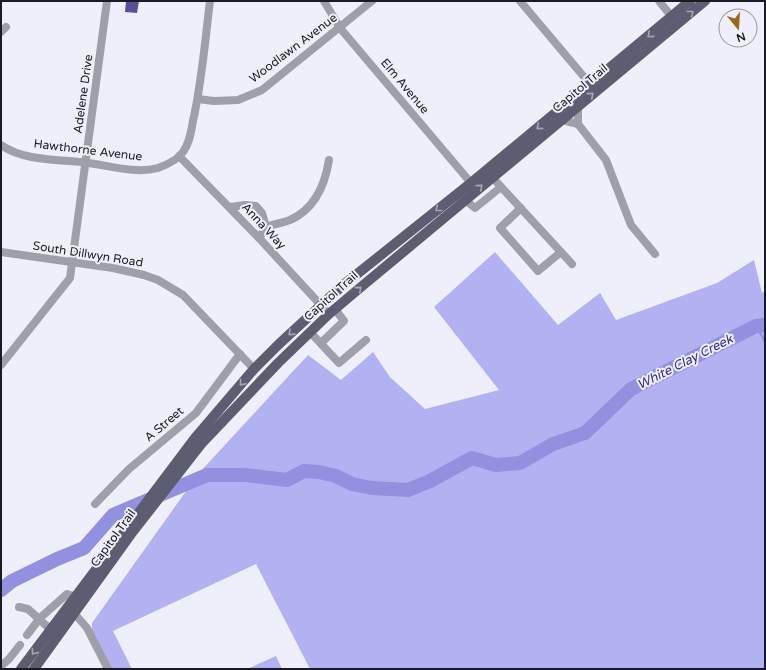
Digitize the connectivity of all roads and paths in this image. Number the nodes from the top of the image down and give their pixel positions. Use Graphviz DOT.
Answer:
graph roads {
  1 [pos="107,1"];
  2 [pos="210,1"];
  3 [pos="324,1"];
  4 [pos="372,1"];
  5 [pos="520,1"];
  6 [pos="659,1"];
  7 [pos="690,1"];
  8 [pos="705,1"];
  9 [pos="672,17"];
  10 [pos="340,28"];
  11 [pos="590,84"];
  12 [pos="198,99"];
  13 [pos="578,107"];
  14 [pos="562,120"];
  15 [pos="578,124"];
  16 [pos="1,145"];
  17 [pos="179,156"];
  18 [pos="329,160"];
  19 [pos="86,162"];
  20 [pos="492,177"];
  21 [pos="471,183"];
  22 [pos="501,187"];
  23 [pos="465,200"];
  24 [pos="230,208"];
  25 [pos="521,208"];
  26 [pos="266,226"];
  27 [pos="259,238"];
  28 [pos="1,252"];
  29 [pos="561,252"];
  30 [pos="655,254"];
  31 [pos="72,262"];
  32 [pos="572,264"];
  33 [pos="320,304"];
  34 [pos="332,312"];
  35 [pos="310,332"];
  36 [pos="366,340"];
  37 [pos="321,343"];
  38 [pos="240,354"];
  39 [pos="1,365"];
  40 [pos="254,369"];
  41 [pos="199,441"];
  42 [pos="95,504"];
  43 [pos="86,590"];
  44 [pos="76,597"];
  45 [pos="19,607"];
  46 [pos="74,613"];
  47 [pos="40,618"];
  48 [pos="51,630"];
  49 [pos="27,635"];
  50 [pos="20,645"];
  51 [pos="1,666"];
  52 [pos="21,669"];
  53 [pos="34,669"];
  54 [pos="108,669"];
  1 -- 19 [label="street, Adelene Drive"];
  2 -- 12 [label="street, Hawthorne Avenue"];
  3 -- 10 [label="street, Elm Avenue"];
  4 -- 10 [label="street, Woodlawn Avenue"];
  5 -- 11 [label="street"];
  6 -- 9 [label="street"];
  7 -- 9 [label="main road, Capitol Trail"];
  13 -- 8 [label="main road, Capitol Trail, one-way"];
  9 -- 11 [label="main road, Capitol Trail, one-way"];
  10 -- 12 [label="street, Woodlawn Avenue"];
  10 -- 21 [label="street, Elm Avenue"];
  11 -- 21 [label="main road, Capitol Trail, one-way"];
  12 -- 17 [label="street, Hawthorne Avenue"];
  13 -- 14 [label="main road, Capitol Trail"];
  13 -- 15 [label="street"];
  14 -- 15 [label="street"];
  14 -- 20 [label="main road, Capitol Trail"];
  15 -- 30 [label="street"];
  16 -- 19 [label="street, Hawthorne Avenue"];
  17 -- 19 [label="street, Hawthorne Avenue"];
  17 -- 24 [label="street, Anna Way"];
  18 -- 26 [label="street"];
  19 -- 31 [label="street, Adelene Drive"];
  20 -- 22 [label="street"];
  23 -- 20 [label="main road, Capitol Trail, one-way"];
  21 -- 33 [label="main road, Capitol Trail, one-way"];
  22 -- 23 [label="street"];
  22 -- 25 [label="street"];
  34 -- 23 [label="main road, Capitol Trail, one-way"];
  24 -- 26 [label="street"];
  24 -- 27 [label="street, Anna Way"];
  25 -- 29 [label="street"];
  25 -- 29 [label="street"];
  26 -- 27 [label="street"];
  27 -- 33 [label="street, Anna Way"];
  28 -- 31 [label="street, South Dillwyn Road"];
  29 -- 32 [label="street"];
  31 -- 38 [label="street, South Dillwyn Road"];
  31 -- 39 [label="street, Adelene Drive"];
  33 -- 34 [label="street, Anna Way"];
  33 -- 40 [label="main road, Capitol Trail, one-way"];
  34 -- 35 [label="main road, Capitol Trail"];
  34 -- 37 [label="street"];
  35 -- 37 [label="street"];
  35 -- 41 [label="main road, Capitol Trail"];
  36 -- 37 [label="street"];
  38 -- 40 [label="street, South Dillwyn Road"];
  38 -- 42 [label="street, A Street"];
  40 -- 41 [label="main road, Capitol Trail, one-way"];
  41 -- 43 [label="main road, Capitol Trail"];
  43 -- 44 [label="main road, Capitol Trail"];
  43 -- 46 [label="main road, Capitol Trail"];
  44 -- 47 [label="street"];
  44 -- 48 [label="main road, Capitol Trail"];
  45 -- 47 [label="street"];
  46 -- 53 [label="main road, Capitol Trail"];
  46 -- 54 [label="street"];
  47 -- 48 [label="street"];
  47 -- 49 [label="street"];
  48 -- 52 [label="main road, Capitol Trail, one-way"];
  50 -- 51 [label="street"];
}
